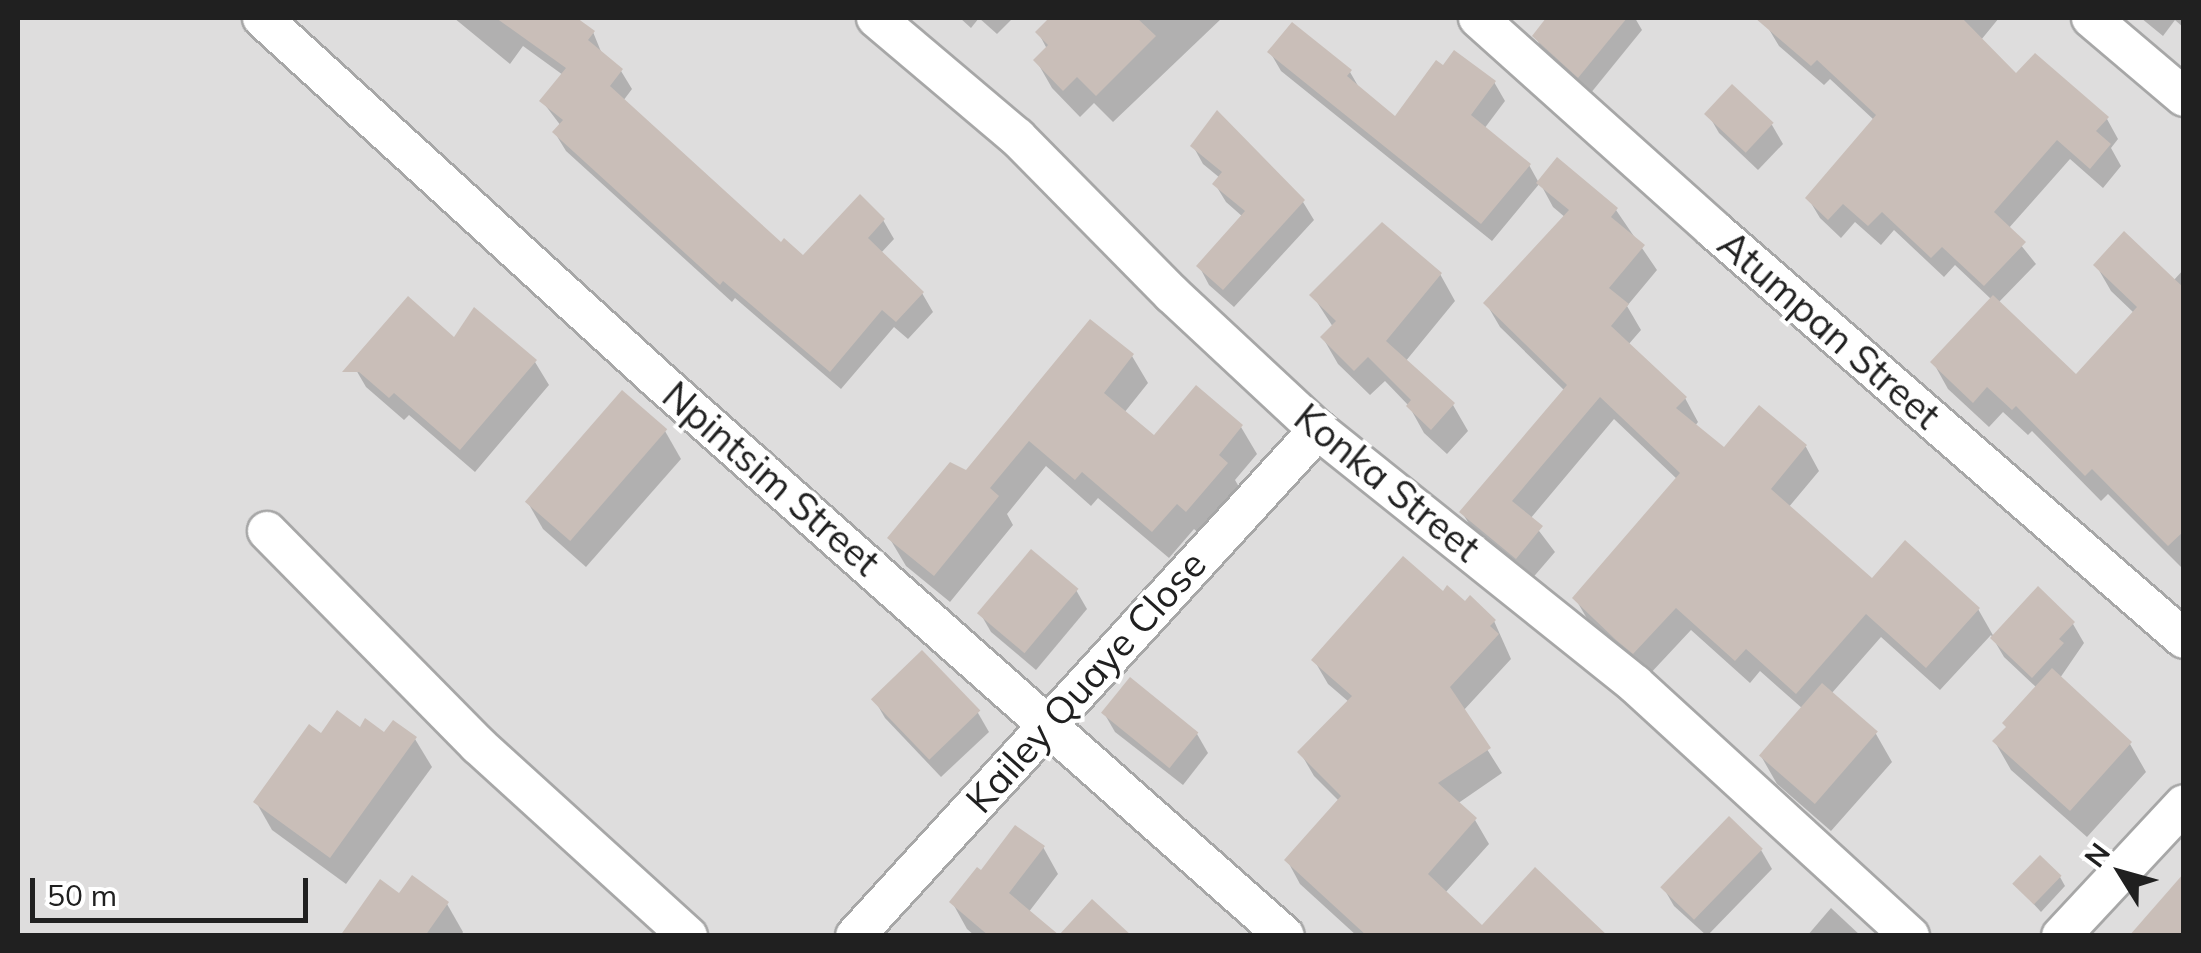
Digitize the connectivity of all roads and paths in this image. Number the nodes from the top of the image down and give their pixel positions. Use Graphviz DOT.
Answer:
graph roads {
  1 [pos="262,18"];
  2 [pos="876,18"];
  3 [pos="1478,18"];
  4 [pos="2091,18"];
  5 [pos="2184,97"];
  6 [pos="1318,430"];
  7 [pos="267,532"];
  8 [pos="2184,639"];
  9 [pos="1048,722"];
  10 [pos="2184,804"];
  11 [pos="688,936"];
  12 [pos="855,936"];
  13 [pos="1285,936"];
  14 [pos="1910,936"];
  15 [pos="2061,936"];
  1 -- 9 [label="street, Npintsim Street"];
  2 -- 6 [label="street, Konka Street"];
  3 -- 8 [label="street, Atumpan Street"];
  4 -- 5 [label="street"];
  6 -- 9 [label="street, Kailey Quaye Close"];
  6 -- 14 [label="street, Konka Street"];
  7 -- 11 [label="street"];
  9 -- 12 [label="street, Kailey Quaye Close"];
  9 -- 13 [label="street, Npintsim Street"];
  10 -- 15 [label="street"];
}
